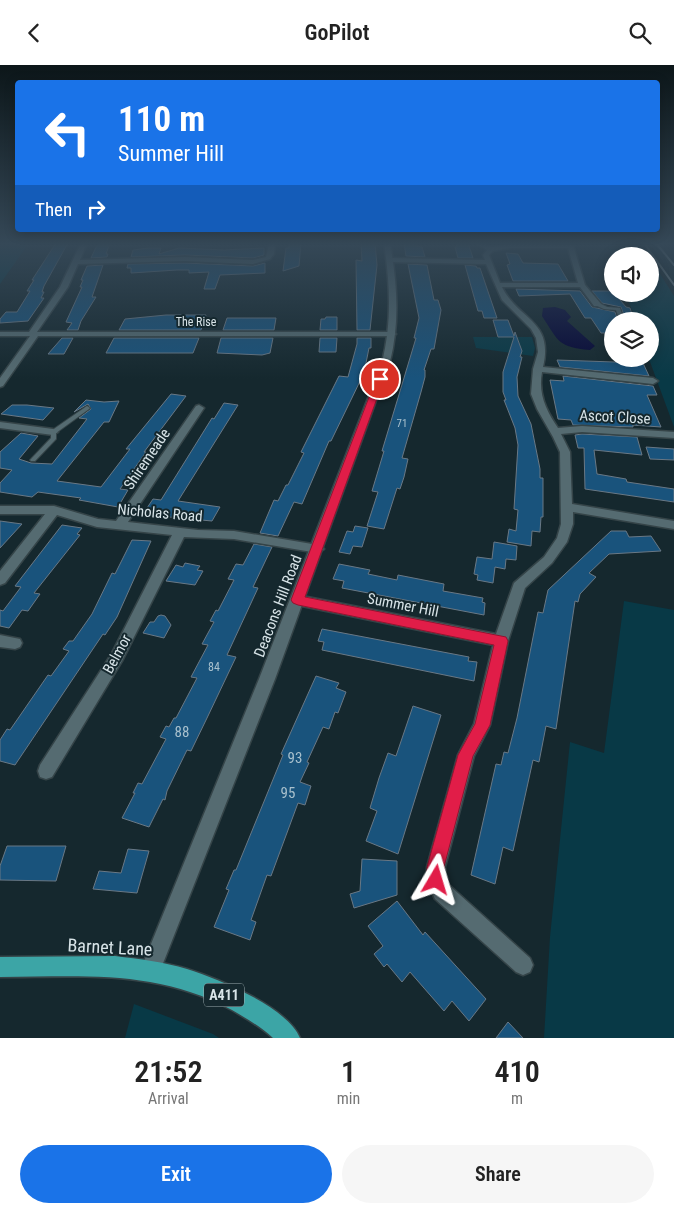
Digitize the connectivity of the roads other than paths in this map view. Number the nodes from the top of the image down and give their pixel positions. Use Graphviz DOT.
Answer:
graph roads {
  1 [pos="63,288"];
  2 [pos="392,288"];
  3 [pos="500,288"];
  4 [pos="585,288"];
  5 [pos="597,304"];
  6 [pos="619,312"];
  7 [pos="0,334"];
  8 [pos="34,334"];
  9 [pos="392,334"];
  10 [pos="537,369"];
  11 [pos="653,381"];
  12 [pos="0,384"];
  13 [pos="87,408"];
  14 [pos="199,408"];
  15 [pos="0,425"];
  16 [pos="555,431"];
  17 [pos="53,432"];
  18 [pos="674,435"];
  19 [pos="33,460"];
  20 [pos="567,507"];
  21 [pos="0,509"];
  22 [pos="54,510"];
  23 [pos="674,525"];
  24 [pos="119,527"];
  25 [pos="180,533"];
  26 [pos="318,549"];
  27 [pos="0,580"];
  28 [pos="298,600"];
  29 [pos="0,641"];
  30 [pos="501,641"];
  31 [pos="15,643"];
  32 [pos="46,771"];
  33 [pos="523,965"];
  34 [pos="0,967"];
  35 [pos="150,971"];
  36 [pos="289,1038"];
  1 -- 8 [label="street"];
  2 -- 9 [label="street, Deacons Hill Road"];
  3 -- 10 [label="street"];
  4 -- 5 [label="street"];
  5 -- 6 [label="lane"];
  7 -- 8 [label="street, The Rise"];
  8 -- 9 [label="street, The Rise"];
  8 -- 12 [label="street"];
  9 -- 26 [label="street, Deacons Hill Road"];
  10 -- 11 [label="street"];
  10 -- 16 [label="street"];
  13 -- 17 [label="lane"];
  14 -- 24 [label="street, Shiremeade"];
  15 -- 17 [label="street"];
  16 -- 18 [label="street, Ascot Close"];
  16 -- 20 [label="street"];
  17 -- 19 [label="lane"];
  20 -- 23 [label="street"];
  20 -- 30 [label="street"];
  21 -- 22 [label="street, Nicholas Road"];
  22 -- 24 [label="street, Nicholas Road"];
  22 -- 27 [label="street"];
  24 -- 25 [label="street, Nicholas Road"];
  25 -- 26 [label="street, Nicholas Road"];
  25 -- 32 [label="street, Belmor"];
  26 -- 28 [label="street, Deacons Hill Road"];
  28 -- 30 [label="street, Summer Hill"];
  28 -- 35 [label="street, Deacons Hill Road"];
  29 -- 31 [label="street"];
  30 -- 33 [label="street"];
  34 -- 35 [label="main road, Barnet Lane / A411"];
  35 -- 36 [label="main road, Barnet Lane / A411"];
}
